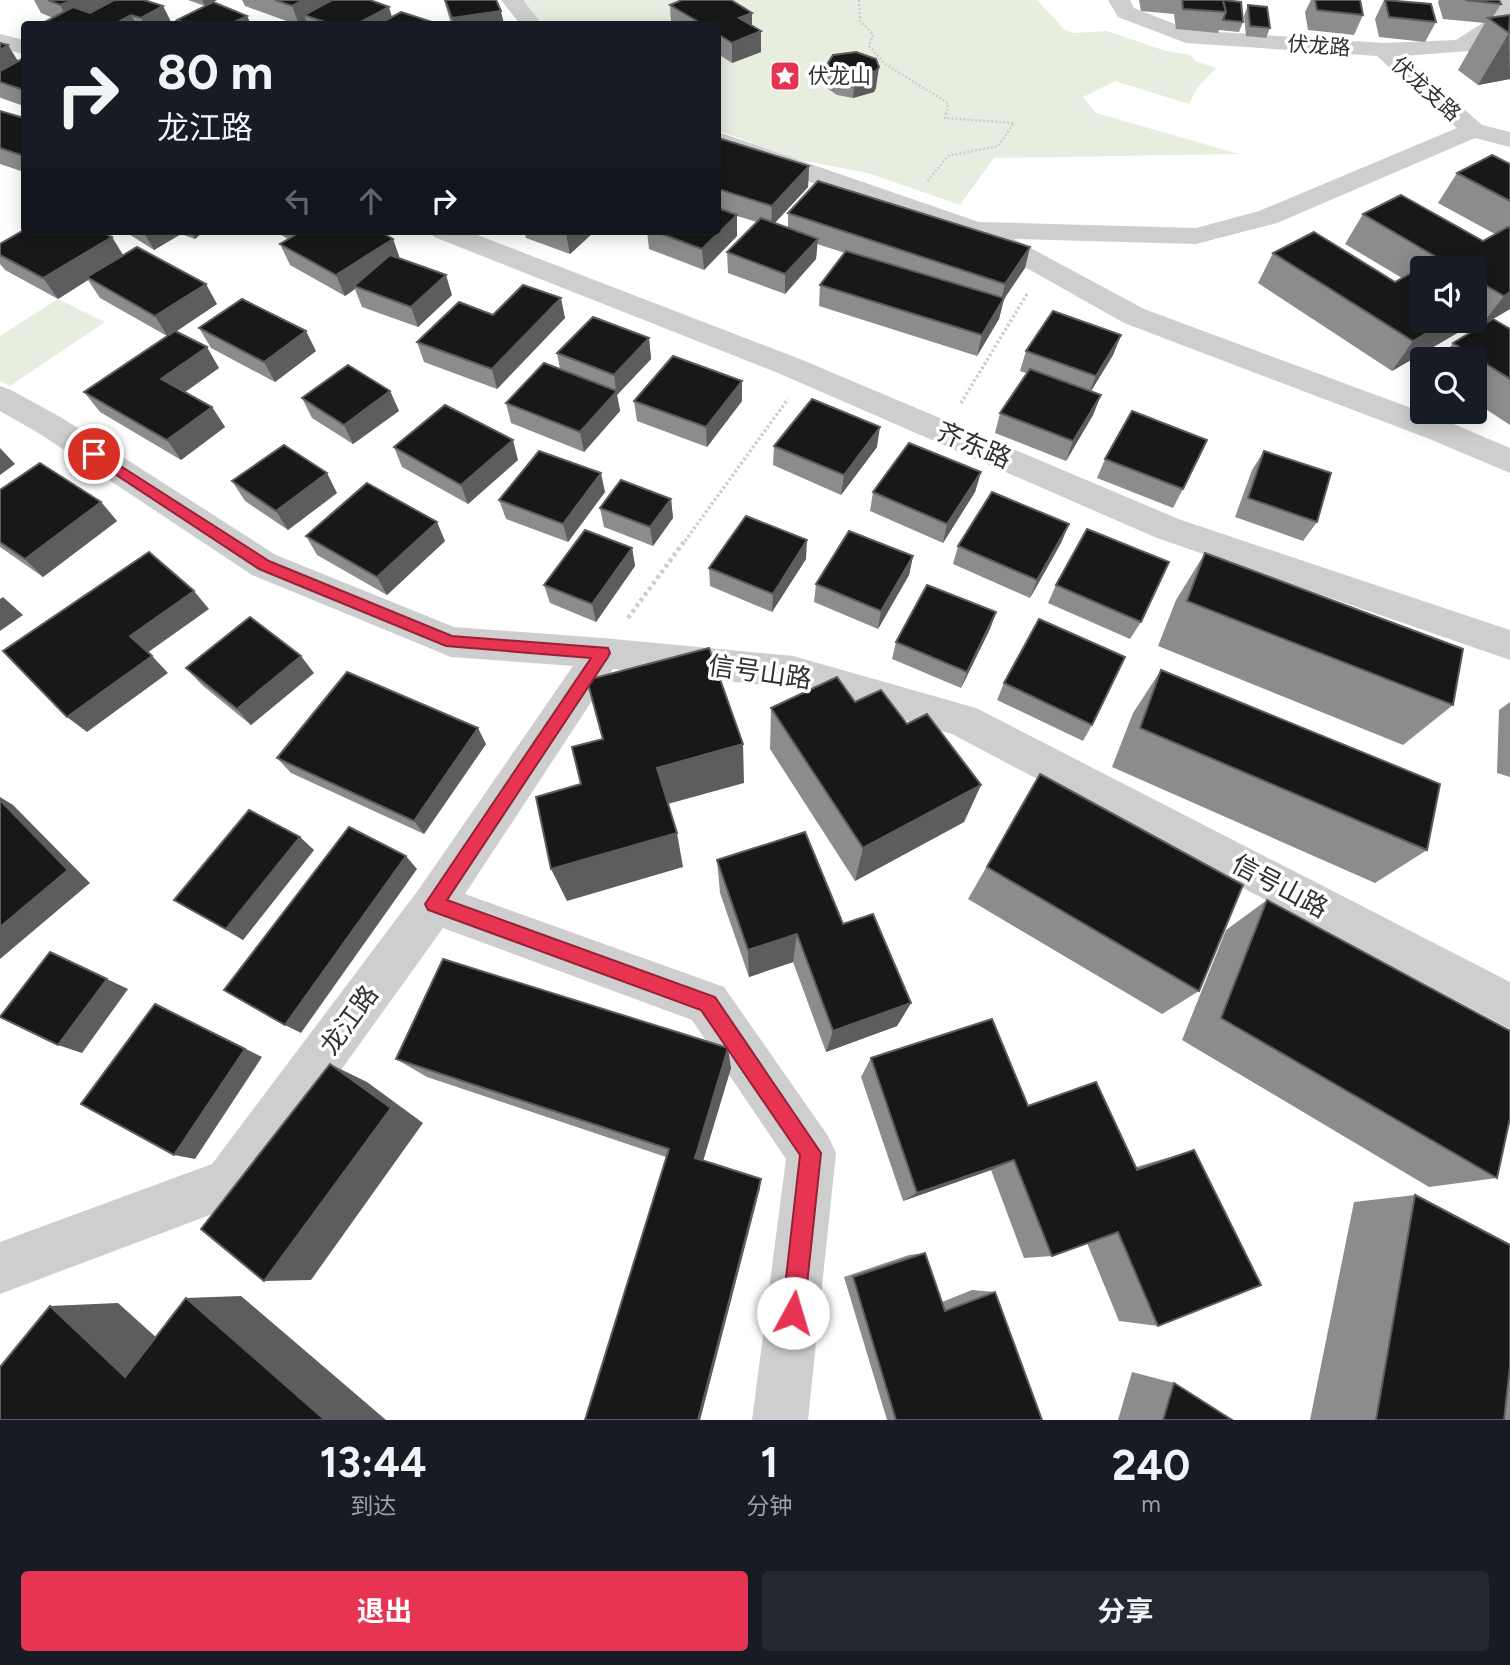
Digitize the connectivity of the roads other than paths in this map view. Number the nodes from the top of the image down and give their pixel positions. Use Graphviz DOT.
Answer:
graph roads {
  1 [pos="512,0"];
  2 [pos="1119,0"];
  3 [pos="1505,0"];
  4 [pos="529,21"];
  5 [pos="0,41"];
  6 [pos="21,46"];
  7 [pos="1383,50"];
  8 [pos="1473,130"];
  9 [pos="721,140"];
  10 [pos="1510,140"];
  11 [pos="976,230"];
  12 [pos="453,235"];
  13 [pos="0,397"];
  14 [pos="1510,461"];
  15 [pos="1510,645"];
  16 [pos="603,653"];
  17 [pos="434,904"];
  18 [pos="1510,1006"];
  19 [pos="0,1268"];
  20 [pos="780,1420"];
  1 -- 4 [label="street"];
  2 -- 7 [label="street, 伏龙路"];
  3 -- 7 [label="street, 伏龙路"];
  5 -- 6 [label="street"];
  7 -- 8 [label="street, 伏龙支路"];
  8 -- 10 [label="street, 伏龙支路"];
  8 -- 11 [label="street"];
  9 -- 11 [label="street"];
  11 -- 14 [label="street"];
  12 -- 15 [label="street, 齐东路"];
  13 -- 16 [label="street, 信号山路"];
  16 -- 17 [label="street, 龙江路"];
  16 -- 18 [label="street, 信号山路"];
  17 -- 19 [label="street, 龙江路"];
  17 -- 20 [label="street"];
}
